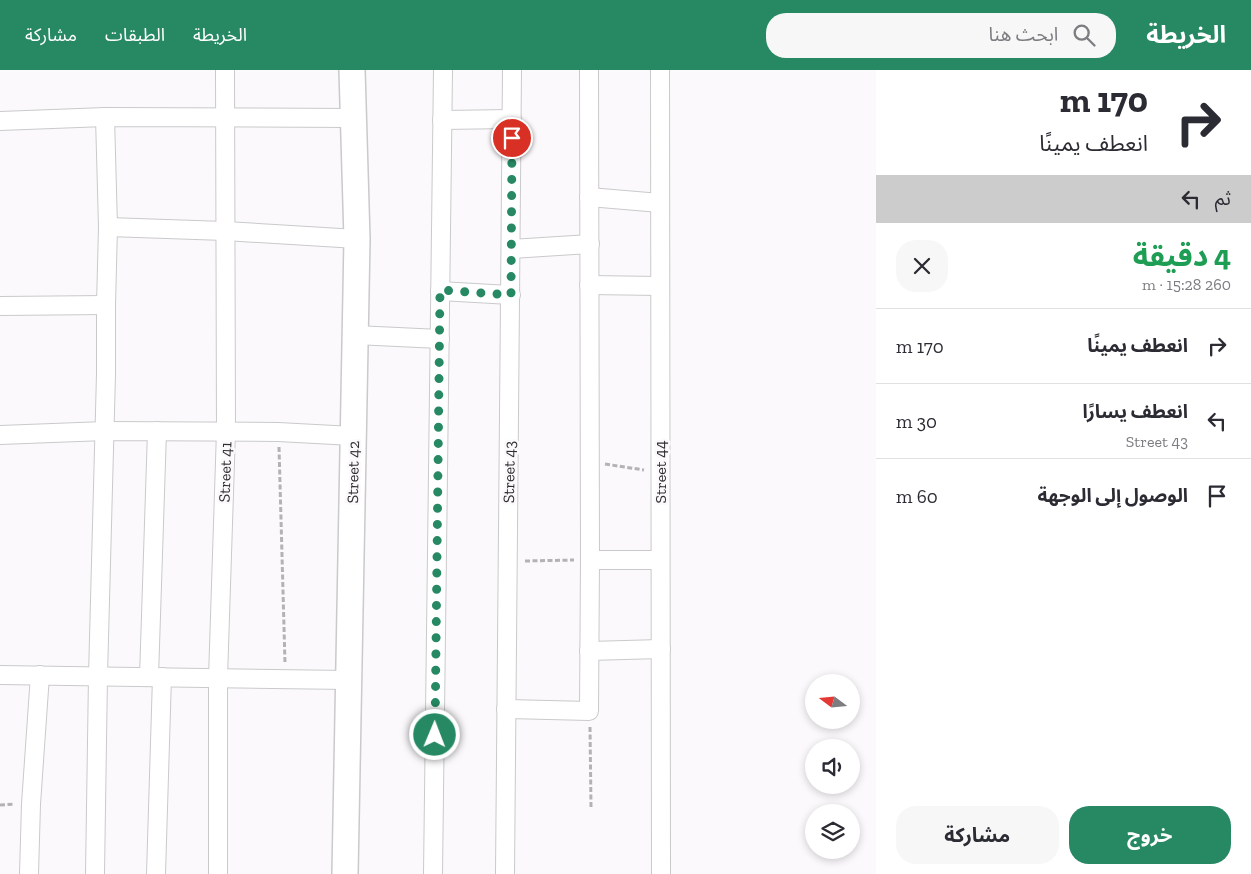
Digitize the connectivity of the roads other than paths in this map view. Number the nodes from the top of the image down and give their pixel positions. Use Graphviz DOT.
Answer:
graph roads {
  1 [pos="225,70"];
  2 [pos="352,70"];
  3 [pos="443,70"];
  4 [pos="512,70"];
  5 [pos="589,70"];
  6 [pos="660,70"];
  7 [pos="105,117"];
  8 [pos="225,118"];
  9 [pos="354,118"];
  10 [pos="512,119"];
  11 [pos="0,120"];
  12 [pos="442,120"];
  13 [pos="589,197"];
  14 [pos="660,202"];
  15 [pos="108,227"];
  16 [pos="225,231"];
  17 [pos="357,238"];
  18 [pos="590,244"];
  19 [pos="511,249"];
  20 [pos="589,285"];
  21 [pos="660,286"];
  22 [pos="440,290"];
  23 [pos="511,295"];
  24 [pos="106,305"];
  25 [pos="0,306"];
  26 [pos="355,335"];
  27 [pos="440,339"];
  28 [pos="105,431"];
  29 [pos="157,431"];
  30 [pos="226,431"];
  31 [pos="0,435"];
  32 [pos="353,436"];
  33 [pos="590,560"];
  34 [pos="660,560"];
  35 [pos="660,649"];
  36 [pos="590,650"];
  37 [pos="0,675"];
  38 [pos="40,676"];
  39 [pos="98,676"];
  40 [pos="156,677"];
  41 [pos="218,678"];
  42 [pos="348,680"];
  43 [pos="506,709"];
  44 [pos="29,874"];
  45 [pos="94,874"];
  46 [pos="156,874"];
  47 [pos="218,874"];
  48 [pos="346,874"];
  49 [pos="433,874"];
  50 [pos="505,874"];
  51 [pos="661,874"];
  1 -- 8 [label="street, Street 41"];
  2 -- 9 [label="main road, Street 42"];
  3 -- 12 [label="street"];
  4 -- 10 [label="street, Street 43"];
  5 -- 13 [label="street"];
  6 -- 14 [label="street, Street 44"];
  7 -- 8 [label="street"];
  7 -- 11 [label="street"];
  7 -- 15 [label="street"];
  8 -- 9 [label="street"];
  8 -- 16 [label="street, Street 41"];
  9 -- 17 [label="main road, Street 42"];
  10 -- 12 [label="street"];
  10 -- 19 [label="street, Street 43"];
  12 -- 22 [label="street"];
  13 -- 14 [label="street"];
  13 -- 18 [label="street"];
  14 -- 21 [label="street, Street 44"];
  15 -- 16 [label="street"];
  15 -- 24 [label="street"];
  16 -- 17 [label="street"];
  16 -- 30 [label="street, Street 41"];
  17 -- 26 [label="main road, Street 42"];
  18 -- 19 [label="street"];
  18 -- 20 [label="street"];
  19 -- 23 [label="street, Street 43"];
  20 -- 21 [label="street"];
  20 -- 33 [label="street"];
  21 -- 34 [label="street, Street 44"];
  22 -- 23 [label="street"];
  22 -- 27 [label="street"];
  23 -- 43 [label="street, Street 43"];
  24 -- 25 [label="street"];
  24 -- 28 [label="street"];
  26 -- 27 [label="street"];
  26 -- 32 [label="main road, Street 42"];
  27 -- 49 [label="street"];
  28 -- 29 [label="street"];
  28 -- 31 [label="street"];
  28 -- 39 [label="street"];
  29 -- 30 [label="street"];
  29 -- 40 [label="street"];
  30 -- 32 [label="street"];
  30 -- 41 [label="street, Street 41"];
  32 -- 42 [label="main road, Street 42"];
  33 -- 34 [label="street"];
  33 -- 36 [label="street"];
  34 -- 35 [label="street, Street 44"];
  35 -- 36 [label="street"];
  35 -- 51 [label="street, Street 44"];
  36 -- 43 [label="street"];
  37 -- 38 [label="street"];
  38 -- 39 [label="street"];
  38 -- 44 [label="street"];
  39 -- 40 [label="street"];
  39 -- 45 [label="street"];
  40 -- 41 [label="street"];
  40 -- 46 [label="street"];
  41 -- 42 [label="street"];
  41 -- 47 [label="street, Street 41"];
  42 -- 48 [label="main road, Street 42"];
  43 -- 50 [label="street, Street 43"];
}
